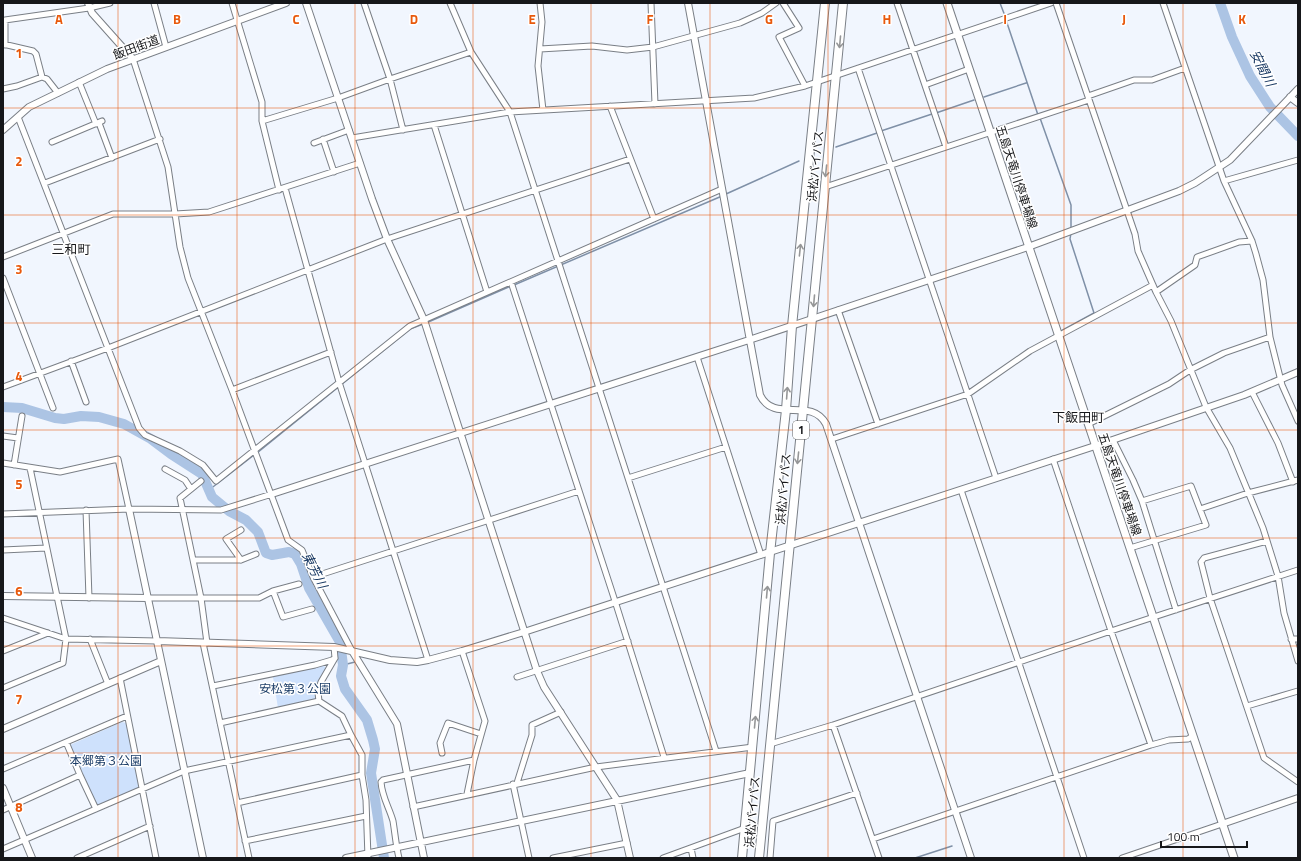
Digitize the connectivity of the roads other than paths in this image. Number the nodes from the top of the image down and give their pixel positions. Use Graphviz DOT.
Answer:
graph roads {
  1 [pos="110,3"];
  2 [pos="154,3"];
  3 [pos="232,3"];
  4 [pos="286,3"];
  5 [pos="306,3"];
  6 [pos="364,3"];
  7 [pos="450,3"];
  8 [pos="540,3"];
  9 [pos="651,3"];
  10 [pos="688,3"];
  11 [pos="776,3"];
  12 [pos="783,3"];
  13 [pos="825,3"];
  14 [pos="843,3"];
  15 [pos="897,3"];
  16 [pos="947,3"];
  17 [pos="1051,3"];
  18 [pos="1056,3"];
  19 [pos="1163,3"];
  20 [pos="89,5"];
  21 [pos="237,21"];
  22 [pos="958,34"];
  23 [pos="694,36"];
  24 [pos="4,45"];
  25 [pos="166,47"];
  26 [pos="653,47"];
  27 [pos="540,49"];
  28 [pos="913,50"];
  29 [pos="471,52"];
  30 [pos="133,59"];
  31 [pos="858,68"];
  32 [pos="1185,68"];
  33 [pos="970,70"];
  34 [pos="42,76"];
  35 [pos="836,76"];
  36 [pos="390,79"];
  37 [pos="818,81"];
  38 [pos="79,82"];
  39 [pos="925,85"];
  40 [pos="805,86"];
  41 [pos="3,89"];
  42 [pos="1298,89"];
  43 [pos="58,93"];
  44 [pos="1290,97"];
  45 [pos="338,98"];
  46 [pos="1088,98"];
  47 [pos="707,102"];
  48 [pos="1298,103"];
  49 [pos="655,104"];
  50 [pos="610,106"];
  51 [pos="543,110"];
  52 [pos="510,112"];
  53 [pos="18,117"];
  54 [pos="262,121"];
  55 [pos="99,123"];
  56 [pos="434,125"];
  57 [pos="3,130"];
  58 [pos="349,130"];
  59 [pos="403,130"];
  60 [pos="991,133"];
  61 [pos="352,138"];
  62 [pos="160,139"];
  63 [pos="323,139"];
  64 [pos="52,142"];
  65 [pos="314,143"];
  66 [pos="946,147"];
  67 [pos="112,158"];
  68 [pos="630,159"];
  69 [pos="1298,160"];
  70 [pos="360,163"];
  71 [pos="891,166"];
  72 [pos="1220,168"];
  73 [pos="334,172"];
  74 [pos="1224,181"];
  75 [pos="45,183"];
  76 [pos="825,187"];
  77 [pos="285,188"];
  78 [pos="722,189"];
  79 [pos="278,190"];
  80 [pos="535,190"];
  81 [pos="1126,211"];
  82 [pos="175,214"];
  83 [pos="462,214"];
  84 [pos="654,219"];
  85 [pos="64,234"];
  86 [pos="387,239"];
  87 [pos="1252,241"];
  88 [pos="1028,247"];
  89 [pos="3,257"];
  90 [pos="558,261"];
  91 [pos="309,270"];
  92 [pos="3,278"];
  93 [pos="929,280"];
  94 [pos="511,282"];
  95 [pos="1153,285"];
  96 [pos="487,292"];
  97 [pos="1156,292"];
  98 [pos="838,310"];
  99 [pos="201,311"];
  100 [pos="812,319"];
  101 [pos="424,320"];
  102 [pos="792,326"];
  103 [pos="1058,335"];
  104 [pos="1270,337"];
  105 [pos="750,340"];
  106 [pos="108,348"];
  107 [pos="332,352"];
  108 [pos="697,357"];
  109 [pos="71,362"];
  110 [pos="1190,370"];
  111 [pos="1298,372"];
  112 [pos="39,373"];
  113 [pos="1281,380"];
  114 [pos="339,382"];
  115 [pos="3,387"];
  116 [pos="599,389"];
  117 [pos="232,390"];
  118 [pos="1252,392"];
  119 [pos="968,394"];
  120 [pos="86,402"];
  121 [pos="551,404"];
  122 [pos="1206,407"];
  123 [pos="53,408"];
  124 [pos="786,410"];
  125 [pos="803,410"];
  126 [pos="22,416"];
  127 [pos="1298,421"];
  128 [pos="878,424"];
  129 [pos="1088,424"];
  130 [pos="460,433"];
  131 [pos="3,436"];
  132 [pos="18,438"];
  133 [pos="832,439"];
  134 [pos="1113,440"];
  135 [pos="1095,446"];
  136 [pos="726,447"];
  137 [pos="255,450"];
  138 [pos="1053,459"];
  139 [pos="3,463"];
  140 [pos="366,464"];
  141 [pos="14,465"];
  142 [pos="30,468"];
  143 [pos="165,469"];
  144 [pos="628,478"];
  145 [pos="996,478"];
  146 [pos="201,481"];
  147 [pos="1296,481"];
  148 [pos="191,489"];
  149 [pos="961,490"];
  150 [pos="579,491"];
  151 [pos="272,494"];
  152 [pos="1248,494"];
  153 [pos="1142,501"];
  154 [pos="129,509"];
  155 [pos="1200,509"];
  156 [pos="86,510"];
  157 [pos="182,510"];
  158 [pos="39,512"];
  159 [pos="3,514"];
  160 [pos="488,521"];
  161 [pos="859,523"];
  162 [pos="241,530"];
  163 [pos="1267,541"];
  164 [pos="1155,542"];
  165 [pos="790,546"];
  166 [pos="46,548"];
  167 [pos="1130,548"];
  168 [pos="3,550"];
  169 [pos="393,552"];
  170 [pos="770,553"];
  171 [pos="256,554"];
  172 [pos="761,555"];
  173 [pos="194,560"];
  174 [pos="241,560"];
  175 [pos="1298,570"];
  176 [pos="1278,576"];
  177 [pos="313,577"];
  178 [pos="299,584"];
  179 [pos="663,586"];
  180 [pos="273,591"];
  181 [pos="3,596"];
  182 [pos="57,598"];
  183 [pos="89,598"];
  184 [pos="148,598"];
  185 [pos="201,598"];
  186 [pos="1210,598"];
  187 [pos="615,601"];
  188 [pos="312,609"];
  189 [pos="1176,610"];
  190 [pos="3,618"];
  191 [pos="1154,618"];
  192 [pos="1111,631"];
  193 [pos="524,632"];
  194 [pos="48,633"];
  195 [pos="66,639"];
  196 [pos="90,639"];
  197 [pos="1291,639"];
  198 [pos="1298,639"];
  199 [pos="157,640"];
  200 [pos="628,641"];
  201 [pos="205,643"];
  202 [pos="336,647"];
  203 [pos="3,650"];
  204 [pos="349,650"];
  205 [pos="462,651"];
  206 [pos="335,658"];
  207 [pos="428,660"];
  208 [pos="161,661"];
  209 [pos="1298,662"];
  210 [pos="1020,663"];
  211 [pos="537,671"];
  212 [pos="517,677"];
  213 [pos="120,678"];
  214 [pos="108,684"];
  215 [pos="213,686"];
  216 [pos="3,688"];
  217 [pos="1298,691"];
  218 [pos="917,697"];
  219 [pos="319,701"];
  220 [pos="1247,706"];
  221 [pos="561,712"];
  222 [pos="127,716"];
  223 [pos="220,723"];
  224 [pos="833,725"];
  225 [pos="3,729"];
  226 [pos="481,734"];
  227 [pos="351,735"];
  228 [pos="1193,736"];
  229 [pos="66,742"];
  230 [pos="770,744"];
  231 [pos="1151,745"];
  232 [pos="753,747"];
  233 [pos="716,751"];
  234 [pos="442,753"];
  235 [pos="664,758"];
  236 [pos="474,760"];
  237 [pos="229,762"];
  238 [pos="596,766"];
  239 [pos="3,769"];
  240 [pos="184,771"];
  241 [pos="750,773"];
  242 [pos="80,775"];
  243 [pos="362,775"];
  244 [pos="407,776"];
  245 [pos="1058,777"];
  246 [pos="1298,782"];
  247 [pos="515,784"];
  248 [pos="3,788"];
  249 [pos="142,789"];
  250 [pos="857,792"];
  251 [pos="466,794"];
  252 [pos="1298,798"];
  253 [pos="617,800"];
  254 [pos="236,803"];
  255 [pos="11,807"];
  256 [pos="413,807"];
  257 [pos="96,809"];
  258 [pos="3,810"];
  259 [pos="955,810"];
  260 [pos="366,816"];
  261 [pos="522,821"];
  262 [pos="1222,824"];
  263 [pos="150,826"];
  264 [pos="745,828"];
  265 [pos="872,839"];
  266 [pos="24,840"];
  267 [pos="245,841"];
  268 [pos="421,842"];
  269 [pos="627,844"];
  270 [pos="393,848"];
  271 [pos="691,848"];
  272 [pos="3,850"];
  273 [pos="369,854"];
  274 [pos="32,858"];
  275 [pos="77,858"];
  276 [pos="156,858"];
  277 [pos="203,858"];
  278 [pos="249,858"];
  279 [pos="346,858"];
  280 [pos="399,858"];
  281 [pos="424,858"];
  282 [pos="529,858"];
  283 [pos="553,858"];
  284 [pos="630,858"];
  285 [pos="663,858"];
  286 [pos="693,858"];
  287 [pos="742,858"];
  288 [pos="759,858"];
  289 [pos="770,858"];
  290 [pos="879,858"];
  291 [pos="971,858"];
  292 [pos="1084,858"];
  293 [pos="1122,858"];
  294 [pos="1234,858"];
  1 -- 20 [label="street"];
  2 -- 25 [label="street"];
  3 -- 21 [label="street"];
  4 -- 21 [label="street, 飯田街道"];
  5 -- 45 [label="street"];
  6 -- 36 [label="street"];
  7 -- 29 [label="street"];
  8 -- 27 [label="street"];
  9 -- 26 [label="street"];
  10 -- 23 [label="street"];
  11 -- 23 [label="street"];
  12 -- 40 [label="street"];
  13 -- 37 [label="highway, 浜松バイパス / 1"];
  14 -- 35 [label="highway, 浜松バイパス / 1, one-way"];
  15 -- 28 [label="street"];
  16 -- 22 [label="main road, 五島天竜川停車場線"];
  17 -- 22 [label="street"];
  18 -- 46 [label="street"];
  19 -- 32 [label="street"];
  20 -- 24 [label="street"];
  20 -- 30 [label="street"];
  21 -- 25 [label="street, 飯田街道"];
  21 -- 54 [label="street"];
  22 -- 28 [label="street"];
  22 -- 33 [label="main road, 五島天竜川停車場線"];
  23 -- 26 [label="street"];
  23 -- 47 [label="street"];
  24 -- 34 [label="street"];
  25 -- 30 [label="street, 飯田街道"];
  26 -- 27 [label="street"];
  26 -- 49 [label="street"];
  27 -- 51 [label="street"];
  28 -- 31 [label="street"];
  28 -- 39 [label="street"];
  29 -- 36 [label="street"];
  29 -- 52 [label="street"];
  30 -- 38 [label="street, 飯田街道"];
  30 -- 62 [label="street"];
  31 -- 35 [label="street"];
  31 -- 71 [label="street"];
  32 -- 46 [label="street"];
  32 -- 72 [label="street"];
  33 -- 39 [label="street"];
  33 -- 60 [label="main road, 五島天竜川停車場線"];
  34 -- 41 [label="street"];
  34 -- 43 [label="street"];
  35 -- 37 [label="street"];
  35 -- 76 [label="highway, 浜松バイパス / 1, one-way"];
  36 -- 45 [label="street"];
  36 -- 59 [label="street"];
  37 -- 40 [label="street"];
  102 -- 37 [label="highway, 浜松バイパス / 1, one-way"];
  38 -- 43 [label="street, 飯田街道"];
  38 -- 55 [label="street"];
  39 -- 66 [label="street"];
  40 -- 47 [label="street"];
  42 -- 44 [label="street"];
  43 -- 53 [label="street, 飯田街道"];
  44 -- 48 [label="street"];
  44 -- 72 [label="street"];
  45 -- 54 [label="street"];
  45 -- 58 [label="street"];
  46 -- 60 [label="street"];
  46 -- 81 [label="street"];
  47 -- 49 [label="street"];
  47 -- 78 [label="street"];
  49 -- 50 [label="street"];
  50 -- 51 [label="street"];
  50 -- 68 [label="street"];
  51 -- 52 [label="street"];
  52 -- 56 [label="street"];
  52 -- 80 [label="street"];
  53 -- 57 [label="street, 飯田街道"];
  53 -- 75 [label="street"];
  54 -- 79 [label="street"];
  55 -- 64 [label="street"];
  55 -- 67 [label="street"];
  56 -- 59 [label="street"];
  56 -- 83 [label="street"];
  58 -- 61 [label="street"];
  58 -- 63 [label="street"];
  59 -- 61 [label="street"];
  60 -- 66 [label="street"];
  60 -- 88 [label="main road, 五島天竜川停車場線"];
  61 -- 70 [label="street"];
  62 -- 67 [label="street"];
  62 -- 82 [label="street"];
  63 -- 65 [label="street"];
  63 -- 73 [label="street"];
  66 -- 71 [label="street"];
  67 -- 75 [label="street"];
  68 -- 80 [label="street"];
  68 -- 84 [label="street"];
  69 -- 74 [label="street"];
  70 -- 73 [label="street"];
  70 -- 86 [label="street"];
  71 -- 76 [label="street"];
  71 -- 93 [label="street"];
  72 -- 74 [label="street"];
  72 -- 81 [label="street"];
  73 -- 77 [label="street"];
  74 -- 87 [label="street"];
  75 -- 85 [label="street"];
  76 -- 100 [label="highway, 浜松バイパス / 1, one-way"];
  77 -- 79 [label="street"];
  77 -- 91 [label="street"];
  78 -- 84 [label="street"];
  78 -- 105 [label="street"];
  79 -- 82 [label="street"];
  80 -- 83 [label="street"];
  80 -- 90 [label="street"];
  81 -- 88 [label="street"];
  81 -- 95 [label="street"];
  82 -- 85 [label="street"];
  82 -- 99 [label="street"];
  83 -- 86 [label="street"];
  83 -- 96 [label="street"];
  84 -- 90 [label="street"];
  85 -- 89 [label="street"];
  85 -- 106 [label="street"];
  86 -- 91 [label="street"];
  86 -- 101 [label="street"];
  87 -- 97 [label="street"];
  87 -- 104 [label="street"];
  88 -- 93 [label="street"];
  88 -- 103 [label="main road, 五島天竜川停車場線"];
  90 -- 94 [label="street"];
  90 -- 116 [label="street"];
  91 -- 99 [label="street"];
  91 -- 107 [label="street"];
  92 -- 112 [label="street"];
  93 -- 98 [label="street"];
  93 -- 119 [label="street"];
  94 -- 96 [label="street"];
  94 -- 121 [label="street"];
  95 -- 97 [label="street"];
  95 -- 103 [label="street"];
  96 -- 101 [label="street"];
  97 -- 110 [label="street"];
  98 -- 100 [label="street"];
  98 -- 128 [label="street"];
  99 -- 106 [label="street"];
  99 -- 117 [label="street"];
  100 -- 102 [label="street"];
  100 -- 125 [label="highway, 浜松バイパス / 1"];
  101 -- 114 [label="street"];
  101 -- 130 [label="street"];
  102 -- 105 [label="street"];
  124 -- 102 [label="highway, 浜松バイパス / 1, one-way"];
  103 -- 119 [label="street"];
  103 -- 129 [label="main road, 五島天竜川停車場線"];
  104 -- 110 [label="street"];
  104 -- 113 [label="street"];
  105 -- 108 [label="street"];
  105 -- 124 [label="street"];
  106 -- 109 [label="street"];
  106 -- 137 [label="street"];
  107 -- 114 [label="street"];
  107 -- 117 [label="street"];
  108 -- 116 [label="street"];
  108 -- 136 [label="street"];
  109 -- 112 [label="street"];
  109 -- 120 [label="street"];
  110 -- 122 [label="street"];
  110 -- 129 [label="street"];
  111 -- 113 [label="street"];
  112 -- 115 [label="street"];
  112 -- 123 [label="street"];
  113 -- 118 [label="street"];
  113 -- 127 [label="street"];
  114 -- 137 [label="street"];
  114 -- 140 [label="street"];
  116 -- 121 [label="street"];
  116 -- 144 [label="street"];
  117 -- 137 [label="street"];
  118 -- 122 [label="street"];
  118 -- 147 [label="street"];
  119 -- 128 [label="street"];
  119 -- 145 [label="street"];
  121 -- 130 [label="street"];
  121 -- 150 [label="street"];
  122 -- 134 [label="street"];
  122 -- 152 [label="street"];
  124 -- 125 [label="street"];
  124 -- 170 [label="highway, 浜松バイパス / 1"];
  125 -- 133 [label="street"];
  125 -- 165 [label="highway, 浜松バイパス / 1, one-way"];
  126 -- 132 [label="street"];
  128 -- 133 [label="street"];
  129 -- 135 [label="main road, 五島天竜川停車場線"];
  130 -- 140 [label="street"];
  130 -- 160 [label="street"];
  131 -- 132 [label="street"];
  132 -- 141 [label="street"];
  133 -- 161 [label="street"];
  134 -- 135 [label="street"];
  134 -- 153 [label="street"];
  135 -- 138 [label="street"];
  135 -- 167 [label="main road, 五島天竜川停車場線"];
  136 -- 144 [label="street"];
  136 -- 172 [label="street"];
  137 -- 151 [label="street"];
  138 -- 145 [label="street"];
  138 -- 192 [label="street"];
  139 -- 141 [label="street"];
  140 -- 151 [label="street"];
  140 -- 169 [label="street"];
  141 -- 142 [label="street"];
  142 -- 154 [label="street"];
  142 -- 158 [label="street"];
  143 -- 148 [label="street"];
  144 -- 179 [label="street"];
  145 -- 149 [label="street"];
  146 -- 148 [label="street"];
  147 -- 152 [label="street"];
  148 -- 157 [label="street"];
  149 -- 161 [label="street"];
  149 -- 210 [label="street"];
  150 -- 160 [label="street"];
  150 -- 187 [label="street"];
  151 -- 157 [label="street"];
  151 -- 177 [label="street"];
  152 -- 155 [label="street"];
  152 -- 163 [label="street"];
  153 -- 155 [label="street"];
  153 -- 164 [label="street"];
  154 -- 156 [label="street"];
  154 -- 157 [label="street"];
  154 -- 184 [label="street"];
  155 -- 164 [label="street"];
  156 -- 158 [label="street"];
  156 -- 183 [label="street"];
  157 -- 173 [label="street"];
  158 -- 159 [label="street"];
  158 -- 166 [label="street"];
  160 -- 169 [label="street"];
  160 -- 193 [label="street"];
  161 -- 165 [label="street"];
  161 -- 218 [label="street"];
  162 -- 174 [label="street"];
  163 -- 176 [label="street"];
  163 -- 186 [label="street"];
  164 -- 167 [label="street"];
  164 -- 189 [label="street"];
  165 -- 170 [label="street"];
  165 -- 230 [label="highway, 浜松バイパス / 1"];
  166 -- 168 [label="street"];
  166 -- 182 [label="street"];
  167 -- 191 [label="main road, 五島天竜川停車場線"];
  169 -- 177 [label="street"];
  169 -- 207 [label="street"];
  170 -- 172 [label="street"];
  232 -- 170 [label="highway, 浜松バイパス / 1, one-way"];
  171 -- 174 [label="street"];
  172 -- 179 [label="street"];
  173 -- 174 [label="street"];
  173 -- 185 [label="street"];
  175 -- 176 [label="street"];
  176 -- 186 [label="street"];
  176 -- 197 [label="street"];
  177 -- 204 [label="street"];
  178 -- 180 [label="street"];
  179 -- 187 [label="street"];
  179 -- 233 [label="street"];
  180 -- 185 [label="street"];
  180 -- 188 [label="street"];
  181 -- 182 [label="street"];
  182 -- 183 [label="street"];
  182 -- 195 [label="street"];
  183 -- 184 [label="street"];
  184 -- 185 [label="street"];
  184 -- 199 [label="street"];
  185 -- 201 [label="street"];
  186 -- 189 [label="street"];
  186 -- 220 [label="street"];
  187 -- 193 [label="street"];
  187 -- 200 [label="street"];
  189 -- 191 [label="street"];
  190 -- 194 [label="street"];
  191 -- 192 [label="street"];
  191 -- 228 [label="main road, 五島天竜川停車場線"];
  192 -- 210 [label="street"];
  192 -- 231 [label="street"];
  193 -- 205 [label="street"];
  193 -- 211 [label="street"];
  194 -- 195 [label="street"];
  194 -- 203 [label="street"];
  195 -- 196 [label="street"];
  195 -- 216 [label="street"];
  196 -- 199 [label="street"];
  196 -- 214 [label="street"];
  197 -- 198 [label="street"];
  197 -- 209 [label="street"];
  199 -- 201 [label="street"];
  199 -- 208 [label="street"];
  200 -- 211 [label="street"];
  200 -- 235 [label="street"];
  201 -- 202 [label="street"];
  201 -- 215 [label="street"];
  202 -- 204 [label="street"];
  202 -- 206 [label="street"];
  204 -- 207 [label="street"];
  204 -- 244 [label="street"];
  205 -- 207 [label="street"];
  205 -- 226 [label="street"];
  206 -- 215 [label="street"];
  206 -- 219 [label="street"];
  208 -- 213 [label="street"];
  208 -- 240 [label="street"];
  210 -- 218 [label="street"];
  210 -- 245 [label="street"];
  211 -- 212 [label="street"];
  211 -- 221 [label="street"];
  213 -- 214 [label="street"];
  213 -- 222 [label="street"];
  214 -- 225 [label="street"];
  215 -- 223 [label="street"];
  217 -- 220 [label="street"];
  218 -- 224 [label="street"];
  218 -- 259 [label="street"];
  219 -- 223 [label="street"];
  219 -- 227 [label="street"];
  220 -- 246 [label="street"];
  221 -- 238 [label="street"];
  221 -- 247 [label="street"];
  222 -- 229 [label="street"];
  222 -- 249 [label="street"];
  223 -- 237 [label="street"];
  224 -- 230 [label="street"];
  224 -- 250 [label="street"];
  226 -- 234 [label="street"];
  226 -- 236 [label="street"];
  227 -- 237 [label="street"];
  227 -- 243 [label="street"];
  228 -- 231 [label="street"];
  228 -- 262 [label="main road, 五島天竜川停車場線"];
  229 -- 239 [label="street"];
  229 -- 242 [label="street"];
  230 -- 288 [label="highway, 浜松バイパス / 1"];
  231 -- 245 [label="street"];
  232 -- 233 [label="street"];
  232 -- 241 [label="highway, 浜松バイパス / 1"];
  233 -- 235 [label="street"];
  235 -- 238 [label="street"];
  236 -- 244 [label="street"];
  236 -- 251 [label="street"];
  237 -- 240 [label="street"];
  237 -- 254 [label="street"];
  238 -- 247 [label="street"];
  238 -- 253 [label="street"];
  240 -- 249 [label="street"];
  240 -- 277 [label="street"];
  241 -- 253 [label="street"];
  241 -- 264 [label="highway, 浜松バイパス / 1"];
  242 -- 255 [label="street"];
  242 -- 257 [label="street"];
  243 -- 254 [label="street"];
  243 -- 260 [label="street"];
  244 -- 256 [label="street"];
  244 -- 270 [label="street"];
  245 -- 259 [label="street"];
  245 -- 292 [label="street"];
  247 -- 251 [label="street"];
  247 -- 261 [label="street"];
  248 -- 255 [label="street"];
  249 -- 257 [label="street"];
  249 -- 263 [label="street"];
  250 -- 265 [label="street"];
  250 -- 289 [label="street"];
  251 -- 256 [label="street"];
  252 -- 262 [label="street"];
  253 -- 261 [label="street"];
  253 -- 269 [label="street"];
  254 -- 267 [label="street"];
  255 -- 258 [label="street"];
  255 -- 266 [label="street"];
  256 -- 268 [label="street"];
  257 -- 266 [label="street"];
  259 -- 265 [label="street"];
  259 -- 291 [label="street"];
  260 -- 267 [label="street"];
  260 -- 273 [label="street"];
  261 -- 268 [label="street"];
  261 -- 282 [label="street"];
  262 -- 293 [label="street"];
  262 -- 294 [label="main road, 五島天竜川停車場線"];
  263 -- 275 [label="street"];
  263 -- 276 [label="street"];
  264 -- 271 [label="street"];
  264 -- 287 [label="highway, 浜松バイパス / 1"];
  265 -- 290 [label="street"];
  266 -- 272 [label="street"];
  266 -- 274 [label="street"];
  267 -- 278 [label="street"];
  268 -- 270 [label="street"];
  268 -- 281 [label="street"];
  269 -- 283 [label="street"];
  269 -- 284 [label="street"];
  270 -- 273 [label="street"];
  270 -- 280 [label="street"];
  271 -- 285 [label="street"];
  271 -- 286 [label="street"];
  273 -- 279 [label="street"];
}
